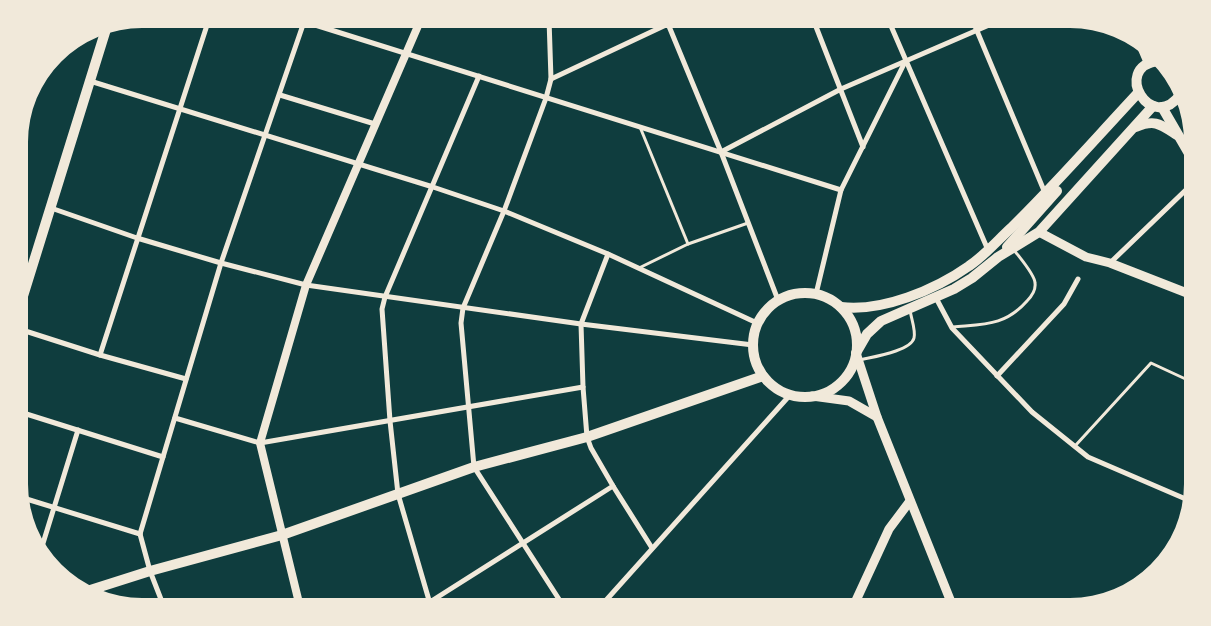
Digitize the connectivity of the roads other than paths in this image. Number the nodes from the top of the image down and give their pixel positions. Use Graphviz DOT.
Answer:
graph roads {
  1 [pos="206,27"];
  2 [pos="302,27"];
  3 [pos="326,27"];
  4 [pos="417,27"];
  5 [pos="549,27"];
  6 [pos="657,27"];
  7 [pos="669,27"];
  8 [pos="816,27"];
  9 [pos="891,27"];
  10 [pos="976,27"];
  11 [pos="984,27"];
  12 [pos="977,30"];
  13 [pos="104,34"];
  14 [pos="406,53"];
  15 [pos="905,62"];
  16 [pos="1152,63"];
  17 [pos="479,76"];
  18 [pos="552,79"];
  19 [pos="90,81"];
  20 [pos="840,89"];
  21 [pos="1138,93"];
  22 [pos="280,95"];
  23 [pos="546,98"];
  24 [pos="1176,101"];
  25 [pos="1157,106"];
  26 [pos="179,109"];
  27 [pos="375,124"];
  28 [pos="640,127"];
  29 [pos="1132,128"];
  30 [pos="265,136"];
  31 [pos="1179,136"];
  32 [pos="1184,145"];
  33 [pos="863,147"];
  34 [pos="721,152"];
  35 [pos="1084,159"];
  36 [pos="358,164"];
  37 [pos="433,187"];
  38 [pos="841,190"];
  39 [pos="1184,192"];
  40 [pos="1046,199"];
  41 [pos="51,208"];
  42 [pos="504,211"];
  43 [pos="749,223"];
  44 [pos="1039,232"];
  45 [pos="137,238"];
  46 [pos="688,244"];
  47 [pos="1013,248"];
  48 [pos="988,250"];
  49 [pos="608,254"];
  50 [pos="998,258"];
  51 [pos="221,263"];
  52 [pos="1110,263"];
  53 [pos="639,268"];
  54 [pos="1078,279"];
  55 [pos="28,281"];
  56 [pos="306,285"];
  57 [pos="1184,292"];
  58 [pos="816,294"];
  59 [pos="385,297"];
  60 [pos="936,298"];
  61 [pos="778,300"];
  62 [pos="841,307"];
  63 [pos="463,308"];
  64 [pos="910,310"];
  65 [pos="757,323"];
  66 [pos="581,324"];
  67 [pos="952,328"];
  68 [pos="28,332"];
  69 [pos="752,345"];
  70 [pos="100,355"];
  71 [pos="858,357"];
  72 [pos="763,376"];
  73 [pos="997,376"];
  74 [pos="1184,378"];
  75 [pos="186,379"];
  76 [pos="583,387"];
  77 [pos="790,395"];
  78 [pos="812,396"];
  79 [pos="468,408"];
  80 [pos="28,414"];
  81 [pos="877,417"];
  82 [pos="175,418"];
  83 [pos="390,421"];
  84 [pos="78,430"];
  85 [pos="587,437"];
  86 [pos="260,443"];
  87 [pos="1075,446"];
  88 [pos="163,457"];
  89 [pos="474,467"];
  90 [pos="613,486"];
  91 [pos="398,494"];
  92 [pos="1183,498"];
  93 [pos="28,500"];
  94 [pos="910,501"];
  95 [pos="53,508"];
  96 [pos="140,534"];
  97 [pos="282,535"];
  98 [pos="43,542"];
  99 [pos="522,544"];
  100 [pos="652,548"];
  101 [pos="150,572"];
  102 [pos="95,589"];
  103 [pos="160,598"];
  104 [pos="298,598"];
  105 [pos="428,598"];
  106 [pos="439,598"];
  107 [pos="558,598"];
  108 [pos="608,598"];
  109 [pos="857,598"];
  110 [pos="949,598"];
  1 -- 26 [label="street"];
  2 -- 22 [label="street"];
  3 -- 14 [label="street"];
  4 -- 14 [label="street"];
  5 -- 18 [label="street"];
  6 -- 18 [label="street"];
  7 -- 34 [label="street"];
  8 -- 20 [label="street"];
  9 -- 15 [label="street"];
  10 -- 12 [label="street"];
  11 -- 12 [label="street"];
  12 -- 15 [label="street"];
  12 -- 40 [label="street"];
  13 -- 19 [label="main road"];
  14 -- 17 [label="street"];
  14 -- 27 [label="street"];
  15 -- 20 [label="street"];
  15 -- 33 [label="street"];
  15 -- 48 [label="street"];
  16 -- 21 [label="main road"];
  17 -- 23 [label="street"];
  17 -- 37 [label="street"];
  18 -- 23 [label="street"];
  19 -- 26 [label="street"];
  19 -- 41 [label="main road"];
  20 -- 33 [label="street"];
  20 -- 34 [label="street"];
  21 -- 25 [label="main road"];
  21 -- 40 [label="main road"];
  22 -- 27 [label="street"];
  22 -- 30 [label="street"];
  23 -- 28 [label="street"];
  23 -- 42 [label="street"];
  24 -- 25 [label="main road"];
  25 -- 29 [label="main road"];
  25 -- 31 [label="main road"];
  26 -- 30 [label="street"];
  26 -- 45 [label="street"];
  27 -- 36 [label="street"];
  28 -- 34 [label="street"];
  28 -- 46 [label="lane"];
  29 -- 31 [label="main road"];
  29 -- 44 [label="main road"];
  30 -- 36 [label="street"];
  30 -- 51 [label="street"];
  31 -- 32 [label="main road"];
  33 -- 38 [label="street"];
  34 -- 38 [label="street"];
  34 -- 43 [label="street"];
  35 -- 40 [label="main road"];
  36 -- 37 [label="street"];
  36 -- 56 [label="street"];
  37 -- 42 [label="street"];
  37 -- 59 [label="street"];
  38 -- 58 [label="street"];
  39 -- 52 [label="street"];
  40 -- 48 [label="main road"];
  40 -- 50 [label="main road"];
  41 -- 45 [label="street"];
  41 -- 55 [label="main road"];
  42 -- 49 [label="street"];
  42 -- 63 [label="street"];
  43 -- 46 [label="lane"];
  43 -- 61 [label="street"];
  44 -- 47 [label="main road"];
  44 -- 52 [label="main road"];
  45 -- 51 [label="street"];
  45 -- 70 [label="street"];
  46 -- 53 [label="lane"];
  47 -- 50 [label="main road"];
  47 -- 67 [label="lane"];
  48 -- 62 [label="main road"];
  49 -- 53 [label="street"];
  49 -- 66 [label="street"];
  50 -- 60 [label="main road"];
  51 -- 56 [label="street"];
  51 -- 75 [label="street"];
  52 -- 57 [label="main road"];
  53 -- 65 [label="street"];
  54 -- 73 [label="street"];
  56 -- 59 [label="street"];
  56 -- 86 [label="street"];
  58 -- 61 [label="main road"];
  58 -- 62 [label="main road"];
  59 -- 63 [label="street"];
  59 -- 83 [label="street"];
  60 -- 64 [label="main road"];
  60 -- 67 [label="street"];
  61 -- 65 [label="main road"];
  62 -- 71 [label="main road"];
  63 -- 66 [label="street"];
  63 -- 79 [label="street"];
  64 -- 71 [label="main road"];
  64 -- 71 [label="lane"];
  65 -- 69 [label="main road"];
  66 -- 69 [label="street"];
  66 -- 76 [label="street"];
  67 -- 73 [label="street"];
  68 -- 70 [label="street"];
  69 -- 72 [label="main road"];
  70 -- 75 [label="street"];
  71 -- 78 [label="main road"];
  71 -- 81 [label="main road"];
  72 -- 77 [label="main road"];
  72 -- 85 [label="main road"];
  73 -- 87 [label="street"];
  74 -- 87 [label="lane"];
  75 -- 82 [label="street"];
  76 -- 79 [label="street"];
  76 -- 85 [label="street"];
  77 -- 78 [label="main road"];
  77 -- 100 [label="street"];
  78 -- 81 [label="main road"];
  79 -- 83 [label="street"];
  79 -- 89 [label="street"];
  80 -- 84 [label="street"];
  81 -- 94 [label="main road"];
  82 -- 86 [label="street"];
  82 -- 88 [label="street"];
  83 -- 86 [label="street"];
  83 -- 91 [label="street"];
  84 -- 88 [label="street"];
  84 -- 95 [label="street"];
  85 -- 89 [label="main road"];
  85 -- 90 [label="street"];
  86 -- 97 [label="street"];
  87 -- 92 [label="street"];
  88 -- 96 [label="street"];
  89 -- 91 [label="main road"];
  89 -- 99 [label="street"];
  90 -- 99 [label="street"];
  90 -- 100 [label="street"];
  91 -- 97 [label="main road"];
  91 -- 105 [label="street"];
  93 -- 95 [label="street"];
  94 -- 109 [label="main road"];
  94 -- 110 [label="main road"];
  95 -- 96 [label="street"];
  95 -- 98 [label="street"];
  96 -- 101 [label="street"];
  97 -- 101 [label="main road"];
  97 -- 104 [label="street"];
  99 -- 106 [label="street"];
  99 -- 107 [label="street"];
  100 -- 108 [label="street"];
  101 -- 102 [label="main road"];
  101 -- 103 [label="street"];
}
